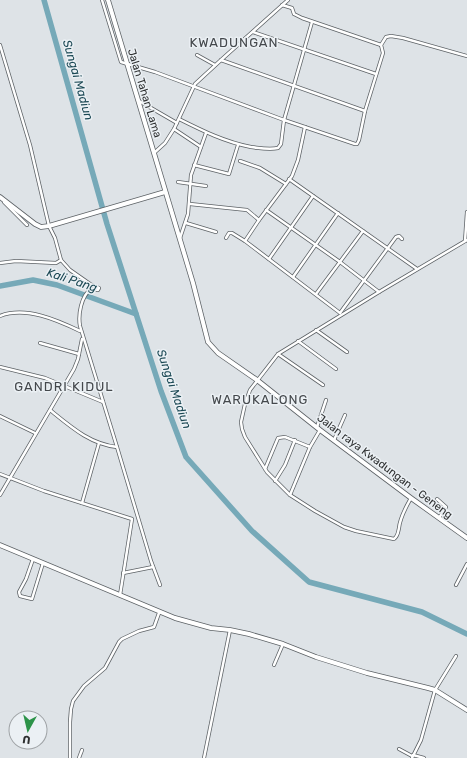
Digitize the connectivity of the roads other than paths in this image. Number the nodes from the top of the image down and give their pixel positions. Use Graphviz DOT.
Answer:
graph roads {
  1 [pos="102,0"];
  2 [pos="108,0"];
  3 [pos="288,0"];
  4 [pos="282,5"];
  5 [pos="312,22"];
  6 [pos="253,32"];
  7 [pos="0,45"];
  8 [pos="382,46"];
  9 [pos="305,49"];
  10 [pos="197,55"];
  11 [pos="467,56"];
  12 [pos="221,60"];
  13 [pos="126,63"];
  14 [pos="215,65"];
  15 [pos="376,74"];
  16 [pos="295,86"];
  17 [pos="194,87"];
  18 [pos="138,100"];
  19 [pos="365,111"];
  20 [pos="179,119"];
  21 [pos="284,120"];
  22 [pos="177,123"];
  23 [pos="304,127"];
  24 [pos="174,129"];
  25 [pos="206,133"];
  26 [pos="238,144"];
  27 [pos="201,147"];
  28 [pos="154,153"];
  29 [pos="240,161"];
  30 [pos="194,165"];
  31 [pos="289,179"];
  32 [pos="178,182"];
  33 [pos="190,184"];
  34 [pos="286,184"];
  35 [pos="206,186"];
  36 [pos="165,192"];
  37 [pos="313,196"];
  38 [pos="1,198"];
  39 [pos="190,204"];
  40 [pos="266,210"];
  41 [pos="467,212"];
  42 [pos="338,214"];
  43 [pos="259,220"];
  44 [pos="186,223"];
  45 [pos="27,225"];
  46 [pos="49,226"];
  47 [pos="291,228"];
  48 [pos="363,231"];
  49 [pos="216,232"];
  50 [pos="226,238"];
  51 [pos="402,239"];
  52 [pos="179,240"];
  53 [pos="466,240"];
  54 [pos="245,241"];
  55 [pos="315,245"];
  56 [pos="387,248"];
  57 [pos="269,259"];
  58 [pos="61,260"];
  59 [pos="340,262"];
  60 [pos="0,263"];
  61 [pos="417,268"];
  62 [pos="293,277"];
  63 [pos="363,280"];
  64 [pos="379,292"];
  65 [pos="316,294"];
  66 [pos="341,314"];
  67 [pos="0,316"];
  68 [pos="316,330"];
  69 [pos="81,331"];
  70 [pos="82,339"];
  71 [pos="298,341"];
  72 [pos="40,343"];
  73 [pos="347,352"];
  74 [pos="79,354"];
  75 [pos="278,354"];
  76 [pos="0,367"];
  77 [pos="336,369"];
  78 [pos="257,380"];
  79 [pos="323,385"];
  80 [pos="64,386"];
  81 [pos="326,400"];
  82 [pos="103,402"];
  83 [pos="50,410"];
  84 [pos="344,415"];
  85 [pos="0,416"];
  86 [pos="318,428"];
  87 [pos="35,433"];
  88 [pos="295,440"];
  89 [pos="334,440"];
  90 [pos="99,443"];
  91 [pos="117,447"];
  92 [pos="310,447"];
  93 [pos="265,469"];
  94 [pos="0,474"];
  95 [pos="10,478"];
  96 [pos="275,481"];
  97 [pos="0,495"];
  98 [pos="290,495"];
  99 [pos="411,498"];
  100 [pos="437,499"];
  101 [pos="82,503"];
  102 [pos="439,518"];
  103 [pos="467,538"];
  104 [pos="0,545"];
  105 [pos="33,559"];
  106 [pos="44,563"];
  107 [pos="467,564"];
  108 [pos="153,567"];
  109 [pos="123,573"];
  110 [pos="160,585"];
  111 [pos="456,585"];
  112 [pos="120,595"];
  113 [pos="160,613"];
  114 [pos="230,630"];
  115 [pos="283,644"];
  116 [pos="456,656"];
  117 [pos="274,665"];
  118 [pos="435,690"];
  119 [pos="467,710"];
  120 [pos="399,749"];
  121 [pos="82,750"];
  122 [pos="412,756"];
  123 [pos="70,758"];
  124 [pos="79,758"];
  125 [pos="204,758"];
  126 [pos="424,758"];
  1 -- 13 [label="street"];
  2 -- 13 [label="main road, Jalan Tahan Lama"];
  3 -- 4 [label="street"];
  4 -- 5 [label="street"];
  4 -- 6 [label="street"];
  5 -- 8 [label="street"];
  5 -- 9 [label="street"];
  6 -- 9 [label="street"];
  6 -- 12 [label="street"];
  7 -- 46 [label="street"];
  8 -- 11 [label="street"];
  8 -- 15 [label="street"];
  9 -- 15 [label="street"];
  9 -- 16 [label="street"];
  10 -- 14 [label="street"];
  12 -- 14 [label="street"];
  12 -- 16 [label="street"];
  13 -- 17 [label="street"];
  13 -- 18 [label="main road, Jalan Tahan Lama"];
  14 -- 17 [label="street"];
  15 -- 19 [label="street"];
  16 -- 19 [label="street"];
  16 -- 21 [label="street"];
  17 -- 20 [label="street"];
  17 -- 21 [label="street"];
  18 -- 22 [label="street"];
  18 -- 28 [label="main road, Jalan Tahan Lama"];
  19 -- 23 [label="street"];
  20 -- 22 [label="street"];
  20 -- 25 [label="street"];
  21 -- 23 [label="street"];
  21 -- 26 [label="street"];
  22 -- 24 [label="street"];
  23 -- 31 [label="street"];
  24 -- 27 [label="street"];
  24 -- 28 [label="street"];
  25 -- 26 [label="street"];
  25 -- 27 [label="street"];
  26 -- 30 [label="street"];
  27 -- 30 [label="street"];
  28 -- 36 [label="main road, Jalan Tahan Lama"];
  29 -- 34 [label="street"];
  30 -- 33 [label="street"];
  31 -- 34 [label="street"];
  31 -- 37 [label="street"];
  32 -- 33 [label="street"];
  33 -- 35 [label="street"];
  33 -- 39 [label="street"];
  34 -- 40 [label="street"];
  36 -- 46 [label="main road"];
  36 -- 52 [label="main road, Jalan raya Kwadungan - Geneng"];
  37 -- 42 [label="street"];
  37 -- 47 [label="street"];
  38 -- 45 [label="street"];
  38 -- 46 [label="main road"];
  39 -- 43 [label="street"];
  39 -- 44 [label="street"];
  40 -- 43 [label="street"];
  40 -- 47 [label="street"];
  41 -- 53 [label="street"];
  42 -- 48 [label="street"];
  42 -- 55 [label="street"];
  43 -- 54 [label="street"];
  44 -- 49 [label="street"];
  44 -- 52 [label="street"];
  46 -- 58 [label="street"];
  47 -- 55 [label="street"];
  47 -- 57 [label="street"];
  48 -- 56 [label="street"];
  48 -- 59 [label="street"];
  50 -- 54 [label="street"];
  51 -- 56 [label="street"];
  52 -- 78 [label="main road, Jalan raya Kwadungan - Geneng"];
  53 -- 61 [label="street"];
  54 -- 57 [label="street"];
  55 -- 59 [label="street"];
  55 -- 62 [label="street"];
  56 -- 61 [label="street"];
  56 -- 63 [label="street"];
  57 -- 62 [label="street"];
  58 -- 60 [label="street"];
  58 -- 69 [label="street"];
  59 -- 63 [label="street"];
  59 -- 65 [label="street"];
  61 -- 64 [label="street"];
  62 -- 65 [label="street"];
  63 -- 64 [label="street"];
  63 -- 66 [label="street"];
  64 -- 66 [label="street"];
  65 -- 66 [label="street"];
  66 -- 68 [label="street"];
  67 -- 69 [label="street"];
  68 -- 71 [label="street"];
  68 -- 73 [label="street"];
  69 -- 70 [label="street"];
  70 -- 74 [label="street"];
  70 -- 82 [label="street"];
  71 -- 75 [label="street"];
  71 -- 77 [label="street"];
  72 -- 74 [label="street"];
  74 -- 80 [label="street"];
  75 -- 78 [label="street"];
  75 -- 79 [label="street"];
  76 -- 80 [label="street"];
  78 -- 86 [label="main road, Jalan raya Kwadungan - Geneng"];
  78 -- 93 [label="street"];
  80 -- 82 [label="street"];
  80 -- 83 [label="street"];
  81 -- 86 [label="street"];
  82 -- 91 [label="street"];
  83 -- 87 [label="street"];
  83 -- 90 [label="street"];
  84 -- 89 [label="street"];
  85 -- 87 [label="street"];
  86 -- 89 [label="main road, Jalan raya Kwadungan - Geneng"];
  86 -- 92 [label="street"];
  87 -- 95 [label="street"];
  88 -- 92 [label="street"];
  88 -- 93 [label="street"];
  88 -- 96 [label="street"];
  89 -- 99 [label="main road, Jalan raya Kwadungan - Geneng"];
  90 -- 91 [label="street"];
  90 -- 101 [label="street"];
  91 -- 108 [label="street"];
  92 -- 98 [label="street"];
  93 -- 96 [label="street"];
  94 -- 95 [label="street"];
  95 -- 97 [label="street"];
  95 -- 101 [label="street"];
  96 -- 98 [label="street"];
  98 -- 99 [label="street"];
  99 -- 102 [label="main road, Jalan raya Kwadungan - Geneng"];
  100 -- 102 [label="street"];
  101 -- 109 [label="street"];
  102 -- 103 [label="main road, Jalan raya Kwadungan - Geneng"];
  104 -- 105 [label="main road"];
  105 -- 106 [label="main road"];
  105 -- 106 [label="street"];
  106 -- 112 [label="main road"];
  107 -- 111 [label="street"];
  108 -- 109 [label="street"];
  108 -- 110 [label="street"];
  109 -- 112 [label="street"];
  112 -- 113 [label="main road"];
  113 -- 114 [label="main road"];
  113 -- 123 [label="street"];
  114 -- 115 [label="main road"];
  114 -- 125 [label="street"];
  115 -- 117 [label="street"];
  115 -- 118 [label="main road"];
  116 -- 118 [label="street"];
  118 -- 119 [label="main road"];
  118 -- 122 [label="street"];
  120 -- 122 [label="street"];
  121 -- 124 [label="street"];
  122 -- 126 [label="street"];
}
